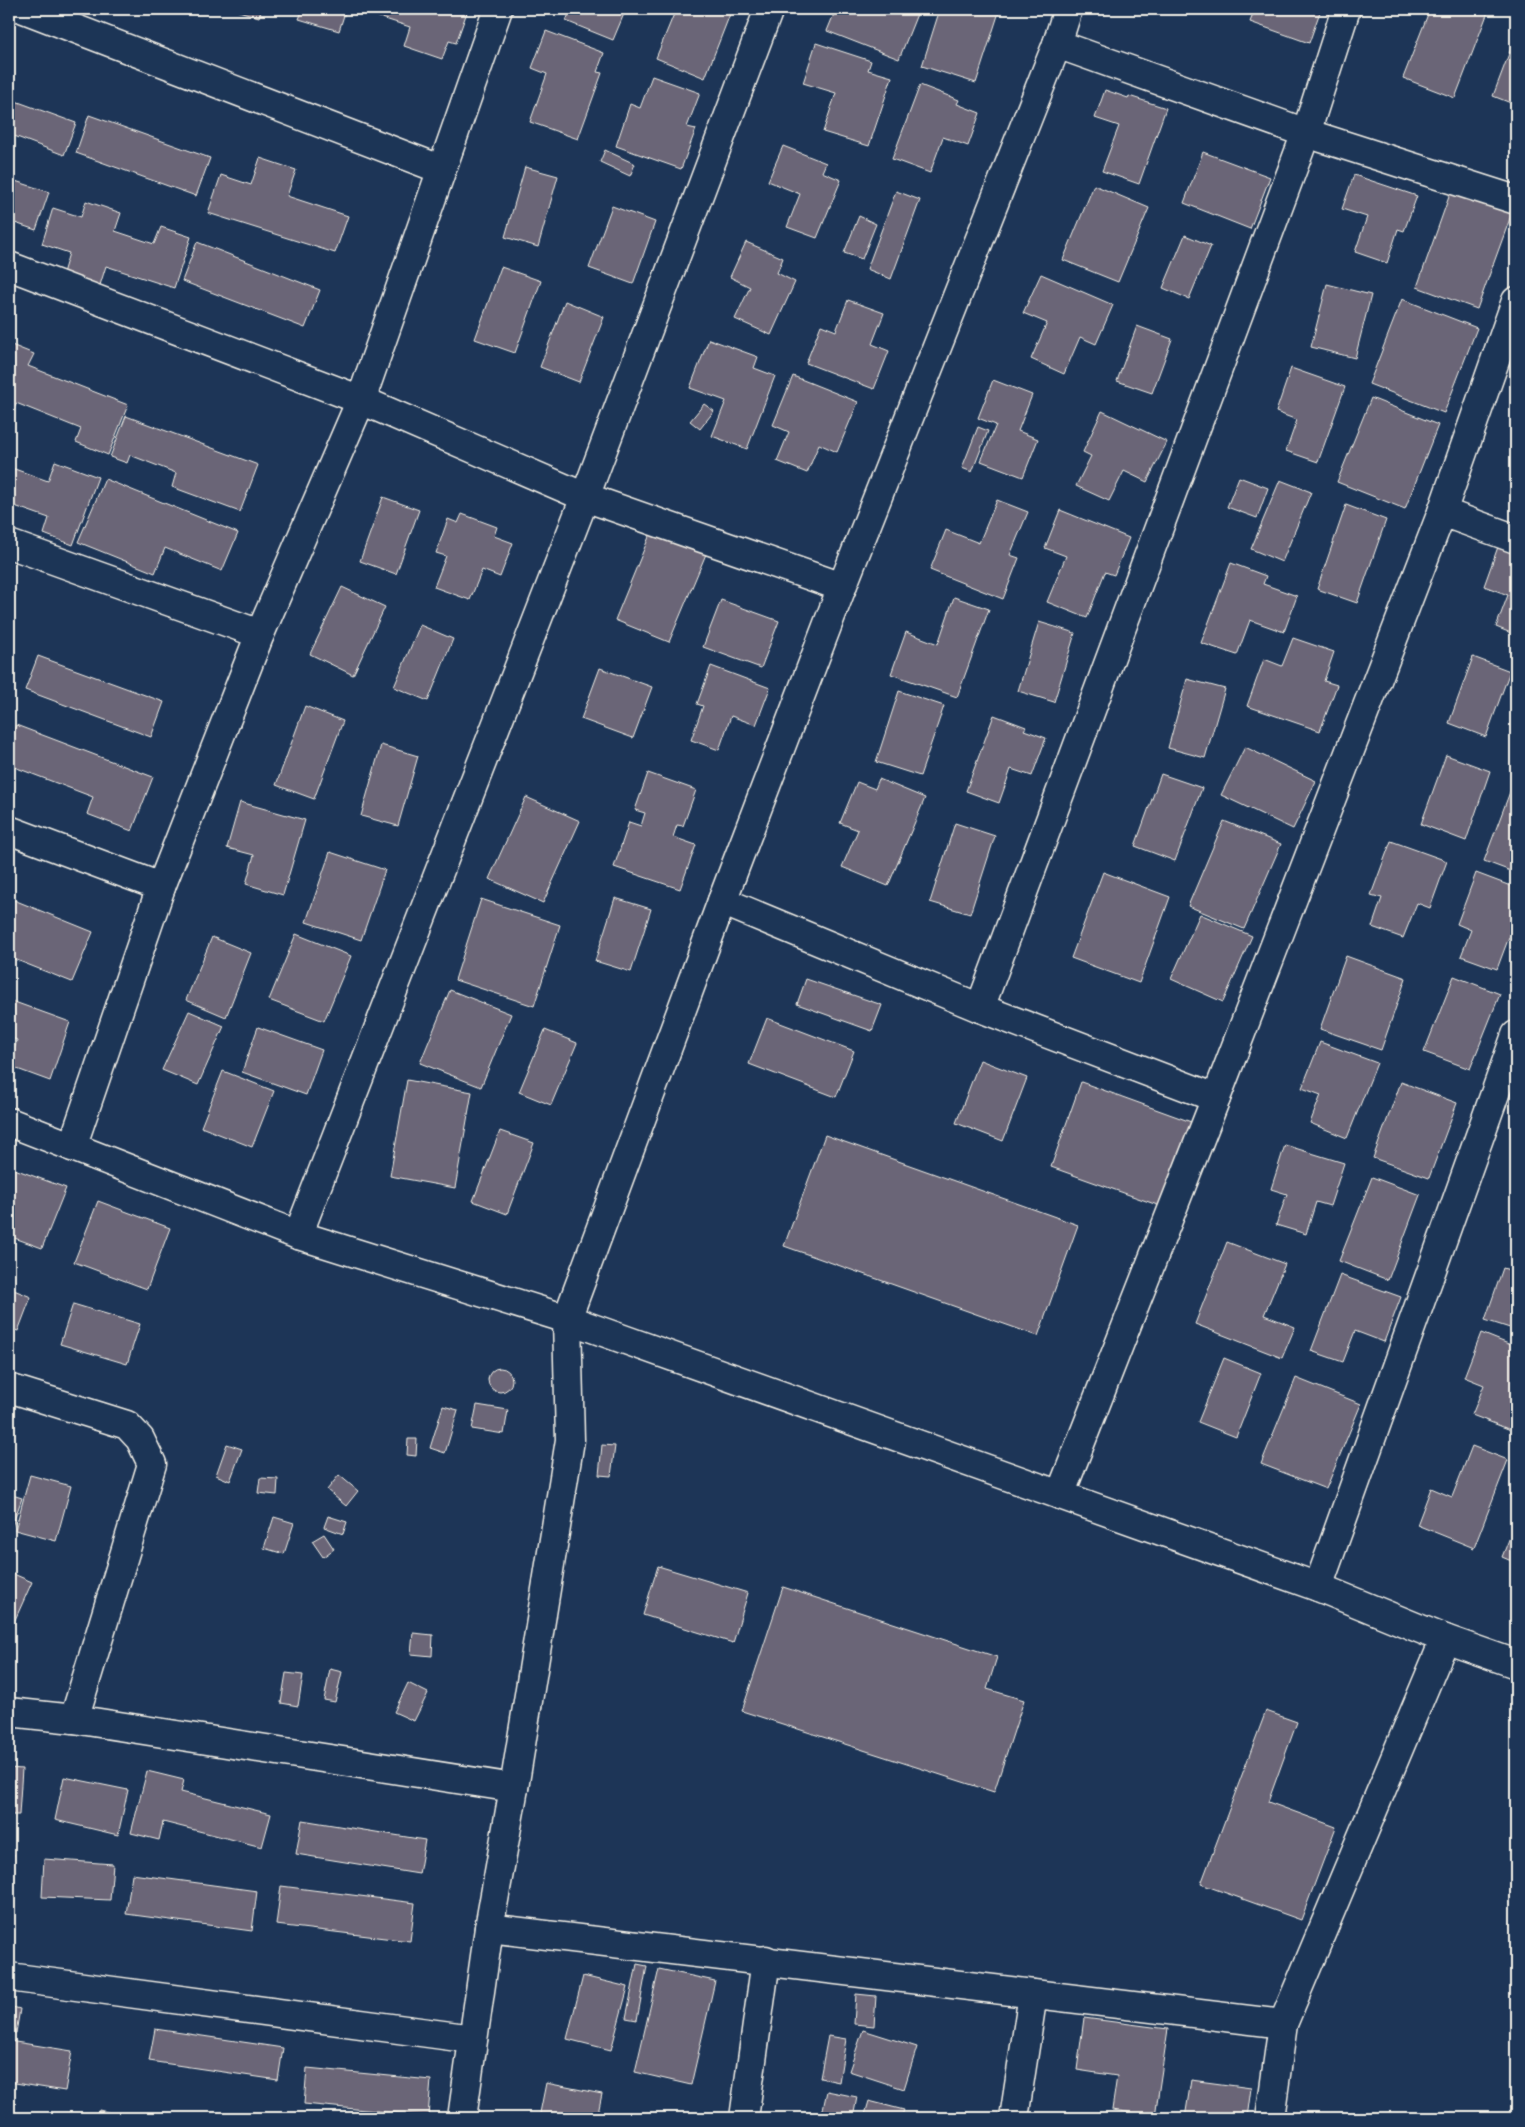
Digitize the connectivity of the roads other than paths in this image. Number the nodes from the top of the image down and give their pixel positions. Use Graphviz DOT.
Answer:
graph roads {
  1 [pos="24,9"];
  2 [pos="498,9"];
  3 [pos="769,9"];
  4 [pos="1068,9"];
  5 [pos="1346,9"];
  6 [pos="1057,44"];
  7 [pos="1306,133"];
  8 [pos="440,169"];
  9 [pos="1516,200"];
  10 [pos="9,266"];
  11 [pos="1516,301"];
  12 [pos="360,400"];
  13 [pos="585,497"];
  14 [pos="1442,512"];
  15 [pos="1516,539"];
  16 [pos="9,544"];
  17 [pos="842,587"];
  18 [pos="260,634"];
  19 [pos="9,830"];
  20 [pos="161,887"];
  21 [pos="722,901"];
  22 [pos="980,1008"];
  23 [pos="1516,1035"];
  24 [pos="1216,1098"];
  25 [pos="9,1122"];
  26 [pos="72,1147"];
  27 [pos="298,1235"];
  28 [pos="568,1319"];
  29 [pos="9,1388"];
  30 [pos="1060,1495"];
  31 [pos="1318,1587"];
  32 [pos="1445,1639"];
  33 [pos="1516,1664"];
  34 [pos="9,1712"];
  35 [pos="74,1719"];
  36 [pos="514,1788"];
  37 [pos="489,1928"];
  38 [pos="766,1960"];
  39 [pos="9,1977"];
  40 [pos="1033,1994"];
  41 [pos="1283,2024"];
  42 [pos="473,2039"];
  43 [pos="462,2118"];
  44 [pos="744,2118"];
  45 [pos="1014,2118"];
  46 [pos="1270,2118"];
  1 -- 8 [label="street"];
  2 -- 8 [label="street"];
  3 -- 13 [label="street"];
  4 -- 6 [label="street"];
  5 -- 7 [label="street"];
  6 -- 7 [label="street"];
  6 -- 17 [label="street"];
  7 -- 9 [label="street"];
  7 -- 22 [label="street"];
  8 -- 12 [label="street"];
  10 -- 12 [label="street"];
  11 -- 14 [label="street"];
  12 -- 13 [label="street"];
  12 -- 18 [label="street"];
  13 -- 17 [label="street"];
  13 -- 27 [label="street"];
  14 -- 15 [label="street"];
  14 -- 24 [label="street"];
  16 -- 18 [label="street"];
  17 -- 21 [label="street"];
  18 -- 20 [label="street"];
  19 -- 20 [label="street"];
  20 -- 26 [label="street"];
  21 -- 22 [label="street"];
  21 -- 28 [label="street"];
  22 -- 24 [label="street"];
  23 -- 31 [label="street"];
  24 -- 30 [label="street"];
  25 -- 26 [label="street"];
  26 -- 27 [label="street"];
  27 -- 28 [label="street"];
  28 -- 30 [label="street"];
  28 -- 36 [label="street"];
  29 -- 35 [label="street"];
  30 -- 31 [label="street"];
  31 -- 32 [label="street"];
  32 -- 33 [label="street"];
  32 -- 41 [label="street"];
  34 -- 35 [label="street"];
  35 -- 36 [label="street"];
  36 -- 37 [label="street"];
  37 -- 38 [label="street"];
  37 -- 42 [label="street"];
  38 -- 40 [label="street"];
  38 -- 44 [label="street"];
  39 -- 42 [label="street"];
  40 -- 41 [label="street"];
  40 -- 45 [label="street"];
  41 -- 46 [label="street"];
  42 -- 43 [label="street"];
}
